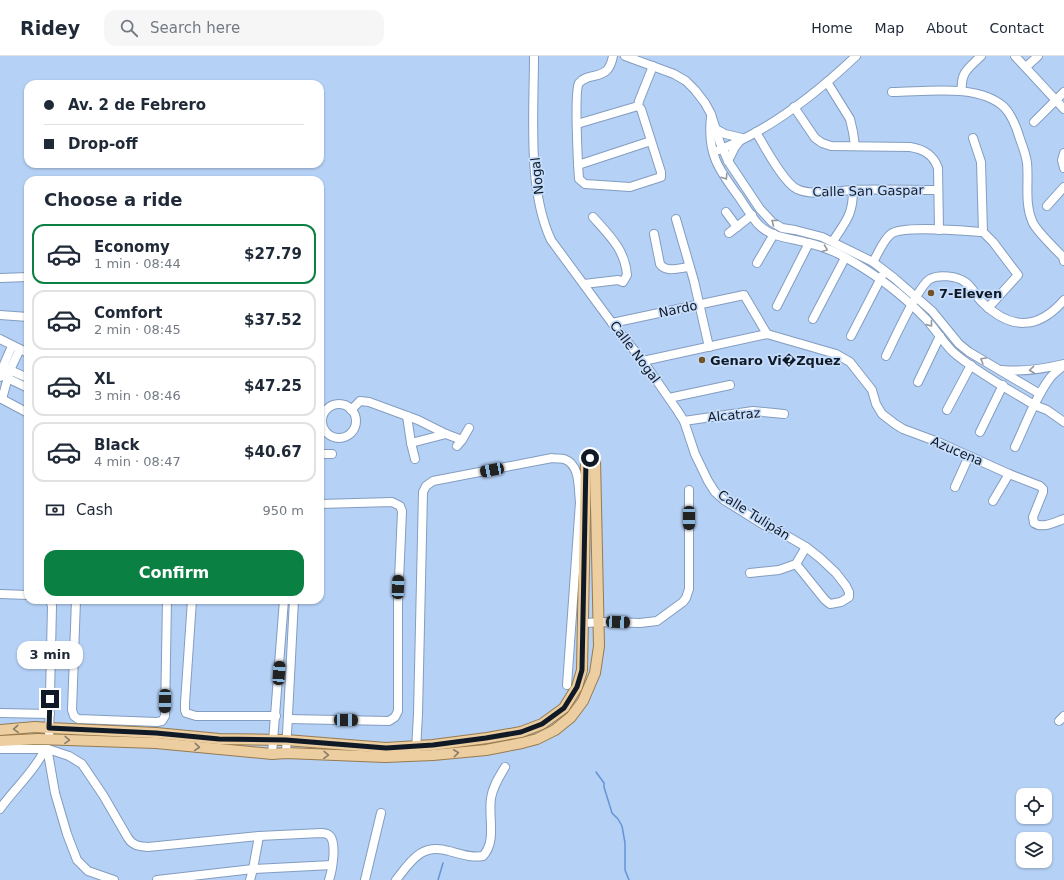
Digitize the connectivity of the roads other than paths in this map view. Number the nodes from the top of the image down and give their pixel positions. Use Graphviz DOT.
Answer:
graph roads {
  1 [pos="534,56"];
  2 [pos="613,56"];
  3 [pos="625,56"];
  4 [pos="856,56"];
  5 [pos="981,56"];
  6 [pos="1015,56"];
  7 [pos="1038,56"];
  8 [pos="653,66"];
  9 [pos="1026,67"];
  10 [pos="827,82"];
  11 [pos="962,90"];
  12 [pos="892,92"];
  13 [pos="1064,92"];
  14 [pos="1056,99"];
  15 [pos="638,106"];
  16 [pos="794,107"];
  17 [pos="1064,109"];
  18 [pos="1034,122"];
  19 [pos="577,124"];
  20 [pos="713,128"];
  21 [pos="756,132"];
  22 [pos="742,138"];
  23 [pos="973,138"];
  24 [pos="651,141"];
  25 [pos="855,146"];
  26 [pos="722,149"];
  27 [pos="712,152"];
  28 [pos="1064,153"];
  29 [pos="728,161"];
  30 [pos="578,165"];
  31 [pos="1064,168"];
  32 [pos="1064,187"];
  33 [pos="853,190"];
  34 [pos="938,190"];
  35 [pos="1047,206"];
  36 [pos="726,212"];
  37 [pos="752,215"];
  38 [pos="593,217"];
  39 [pos="676,220"];
  40 [pos="737,227"];
  41 [pos="795,230"];
  42 [pos="939,230"];
  43 [pos="730,232"];
  44 [pos="983,232"];
  45 [pos="654,234"];
  46 [pos="774,234"];
  47 [pos="793,239"];
  48 [pos="833,241"];
  49 [pos="809,243"];
  50 [pos="845,258"];
  51 [pos="1064,261"];
  52 [pos="872,262"];
  53 [pos="757,263"];
  54 [pos="689,267"];
  55 [pos="885,271"];
  56 [pos="24,277"];
  57 [pos="0,278"];
  58 [pos="880,280"];
  59 [pos="584,284"];
  60 [pos="916,297"];
  61 [pos="1064,300"];
  62 [pos="699,305"];
  63 [pos="912,305"];
  64 [pos="777,306"];
  65 [pos="988,308"];
  66 [pos="0,315"];
  67 [pos="24,317"];
  68 [pos="813,319"];
  69 [pos="612,323"];
  70 [pos="767,334"];
  71 [pos="851,336"];
  72 [pos="940,336"];
  73 [pos="0,339"];
  74 [pos="709,347"];
  75 [pos="20,349"];
  76 [pos="886,356"];
  77 [pos="643,361"];
  78 [pos="1064,364"];
  79 [pos="971,365"];
  80 [pos="1000,370"];
  81 [pos="3,373"];
  82 [pos="24,377"];
  83 [pos="918,382"];
  84 [pos="730,385"];
  85 [pos="1003,385"];
  86 [pos="24,386"];
  87 [pos="1040,394"];
  88 [pos="669,398"];
  89 [pos="1,399"];
  90 [pos="1034,405"];
  91 [pos="351,410"];
  92 [pos="947,410"];
  93 [pos="1047,410"];
  94 [pos="24,411"];
  95 [pos="324,411"];
  96 [pos="784,414"];
  97 [pos="407,416"];
  98 [pos="684,421"];
  99 [pos="1064,422"];
  100 [pos="469,428"];
  101 [pos="324,431"];
  102 [pos="980,432"];
  103 [pos="446,434"];
  104 [pos="411,442"];
  105 [pos="1015,447"];
  106 [pos="332,454"];
  107 [pos="324,456"];
  108 [pos="969,456"];
  109 [pos="415,459"];
  110 [pos="1009,474"];
  111 [pos="955,487"];
  112 [pos="689,490"];
  113 [pos="993,501"];
  114 [pos="324,504"];
  115 [pos="1064,519"];
  116 [pos="806,547"];
  117 [pos="796,564"];
  118 [pos="750,573"];
  119 [pos="0,594"];
  120 [pos="24,595"];
  121 [pos="51,604"];
  122 [pos="76,604"];
  123 [pos="167,604"];
  124 [pos="192,604"];
  125 [pos="284,604"];
  126 [pos="294,604"];
  127 [pos="598,622"];
  128 [pos="583,623"];
  129 [pos="568,685"];
  130 [pos="0,713"];
  131 [pos="50,714"];
  132 [pos="276,716"];
  133 [pos="288,719"];
  134 [pos="157,722"];
  135 [pos="49,728"];
  136 [pos="0,730"];
  137 [pos="156,738"];
  138 [pos="49,739"];
  139 [pos="274,740"];
  140 [pos="286,740"];
  141 [pos="0,741"];
  142 [pos="0,749"];
  143 [pos="416,750"];
  144 [pos="286,753"];
  145 [pos="272,754"];
  146 [pos="505,767"];
  147 [pos="0,809"];
  148 [pos="381,813"];
  149 [pos="259,836"];
  150 [pos="332,865"];
  151 [pos="253,869"];
  152 [pos="114,880"];
  153 [pos="157,880"];
  154 [pos="250,880"];
  155 [pos="330,880"];
  156 [pos="365,880"];
  157 [pos="396,880"];
  1 -- 59 [label="street, Nogal"];
  2 -- 19 [label="street"];
  3 -- 8 [label="street"];
  4 -- 10 [label="street"];
  5 -- 11 [label="street"];
  6 -- 9 [label="street"];
  7 -- 9 [label="street"];
  8 -- 15 [label="street"];
  8 -- 20 [label="street"];
  9 -- 14 [label="street"];
  10 -- 16 [label="street"];
  10 -- 25 [label="street"];
  11 -- 12 [label="street"];
  11 -- 51 [label="street"];
  13 -- 14 [label="street"];
  14 -- 17 [label="street"];
  14 -- 18 [label="street"];
  15 -- 19 [label="street"];
  15 -- 24 [label="street"];
  16 -- 21 [label="street"];
  16 -- 25 [label="street"];
  19 -- 30 [label="street"];
  20 -- 22 [label="street"];
  20 -- 26 [label="street"];
  20 -- 27 [label="street"];
  21 -- 22 [label="street"];
  21 -- 33 [label="street, Calle San Gaspar"];
  22 -- 26 [label="street"];
  22 -- 29 [label="street"];
  23 -- 44 [label="street"];
  24 -- 30 [label="street"];
  24 -- 30 [label="street"];
  25 -- 34 [label="street"];
  26 -- 27 [label="street"];
  26 -- 29 [label="street"];
  27 -- 37 [label="street, one-way"];
  28 -- 31 [label="street"];
  41 -- 29 [label="street, one-way"];
  32 -- 35 [label="street"];
  33 -- 34 [label="street, Calle San Gaspar"];
  33 -- 48 [label="street"];
  34 -- 42 [label="street"];
  36 -- 40 [label="street"];
  37 -- 40 [label="street"];
  37 -- 46 [label="street"];
  38 -- 59 [label="street"];
  39 -- 54 [label="street"];
  40 -- 43 [label="street"];
  41 -- 47 [label="street"];
  41 -- 48 [label="street"];
  42 -- 44 [label="street"];
  42 -- 52 [label="street"];
  44 -- 65 [label="street"];
  45 -- 54 [label="street"];
  46 -- 47 [label="street"];
  46 -- 53 [label="street"];
  47 -- 49 [label="street"];
  48 -- 52 [label="street"];
  49 -- 50 [label="street, one-way"];
  49 -- 64 [label="street"];
  50 -- 58 [label="street"];
  50 -- 68 [label="street"];
  52 -- 55 [label="street"];
  54 -- 62 [label="street"];
  55 -- 58 [label="street"];
  55 -- 60 [label="street"];
  56 -- 57 [label="street"];
  58 -- 63 [label="street"];
  58 -- 71 [label="street"];
  59 -- 69 [label="street, Calle Nogal"];
  60 -- 63 [label="street"];
  60 -- 65 [label="street"];
  80 -- 60 [label="street, one-way"];
  61 -- 65 [label="street"];
  62 -- 69 [label="street, Nardo"];
  62 -- 70 [label="street, Nardo"];
  62 -- 74 [label="street"];
  63 -- 72 [label="street, one-way"];
  63 -- 76 [label="street"];
  66 -- 67 [label="street"];
  69 -- 77 [label="street, Calle Nogal"];
  70 -- 74 [label="street"];
  70 -- 108 [label="street, Azucena"];
  72 -- 79 [label="street"];
  72 -- 83 [label="street"];
  73 -- 75 [label="street"];
  74 -- 77 [label="street"];
  75 -- 81 [label="street"];
  77 -- 88 [label="street, Calle Nogal"];
  78 -- 80 [label="street, one-way"];
  78 -- 87 [label="street"];
  79 -- 85 [label="street"];
  79 -- 92 [label="street"];
  80 -- 87 [label="street"];
  81 -- 82 [label="street"];
  81 -- 86 [label="street"];
  81 -- 89 [label="street"];
  84 -- 88 [label="street"];
  85 -- 90 [label="street"];
  85 -- 102 [label="street"];
  87 -- 90 [label="street"];
  87 -- 93 [label="street"];
  88 -- 98 [label="street, Calle Nogal"];
  89 -- 94 [label="street"];
  90 -- 93 [label="street"];
  90 -- 105 [label="street"];
  91 -- 95 [label="street"];
  91 -- 97 [label="street"];
  91 -- 101 [label="street"];
  93 -- 99 [label="street"];
  96 -- 98 [label="street, Alcatraz"];
  97 -- 103 [label="street"];
  97 -- 104 [label="street"];
  98 -- 116 [label="street, Calle Tulipán"];
  100 -- 103 [label="street"];
  103 -- 104 [label="street"];
  104 -- 109 [label="street"];
  106 -- 107 [label="street"];
  108 -- 110 [label="street, Azucena"];
  108 -- 111 [label="street"];
  110 -- 113 [label="street"];
  110 -- 115 [label="street, Azucena"];
  112 -- 127 [label="street"];
  114 -- 133 [label="street"];
  116 -- 117 [label="street"];
  116 -- 117 [label="street, Calle Tulipán"];
  117 -- 118 [label="street"];
  119 -- 120 [label="street"];
  121 -- 131 [label="street"];
  122 -- 134 [label="street"];
  123 -- 134 [label="street"];
  124 -- 132 [label="street"];
  125 -- 132 [label="street"];
  126 -- 133 [label="street"];
  127 -- 128 [label="street"];
  127 -- 128 [label="main road"];
  143 -- 127 [label="main road, one-way"];
  128 -- 143 [label="main road"];
  129 -- 143 [label="street"];
  130 -- 131 [label="street"];
  131 -- 135 [label="street"];
  132 -- 139 [label="street"];
  133 -- 140 [label="street"];
  134 -- 137 [label="street"];
  135 -- 136 [label="main road, one-way"];
  135 -- 137 [label="main road"];
  135 -- 138 [label="street"];
  138 -- 137 [label="main road, one-way"];
  137 -- 139 [label="main road"];
  137 -- 145 [label="main road, one-way"];
  138 -- 141 [label="main road"];
  139 -- 140 [label="main road"];
  139 -- 145 [label="street"];
  140 -- 143 [label="main road"];
  140 -- 144 [label="street"];
  142 -- 149 [label="street"];
  144 -- 143 [label="main road, one-way"];
  144 -- 145 [label="main road"];
  146 -- 157 [label="street"];
  147 -- 152 [label="street"];
  148 -- 156 [label="street"];
  149 -- 150 [label="street"];
  149 -- 151 [label="street"];
  150 -- 151 [label="street"];
  150 -- 155 [label="street"];
  151 -- 153 [label="street"];
  151 -- 154 [label="street"];
}
